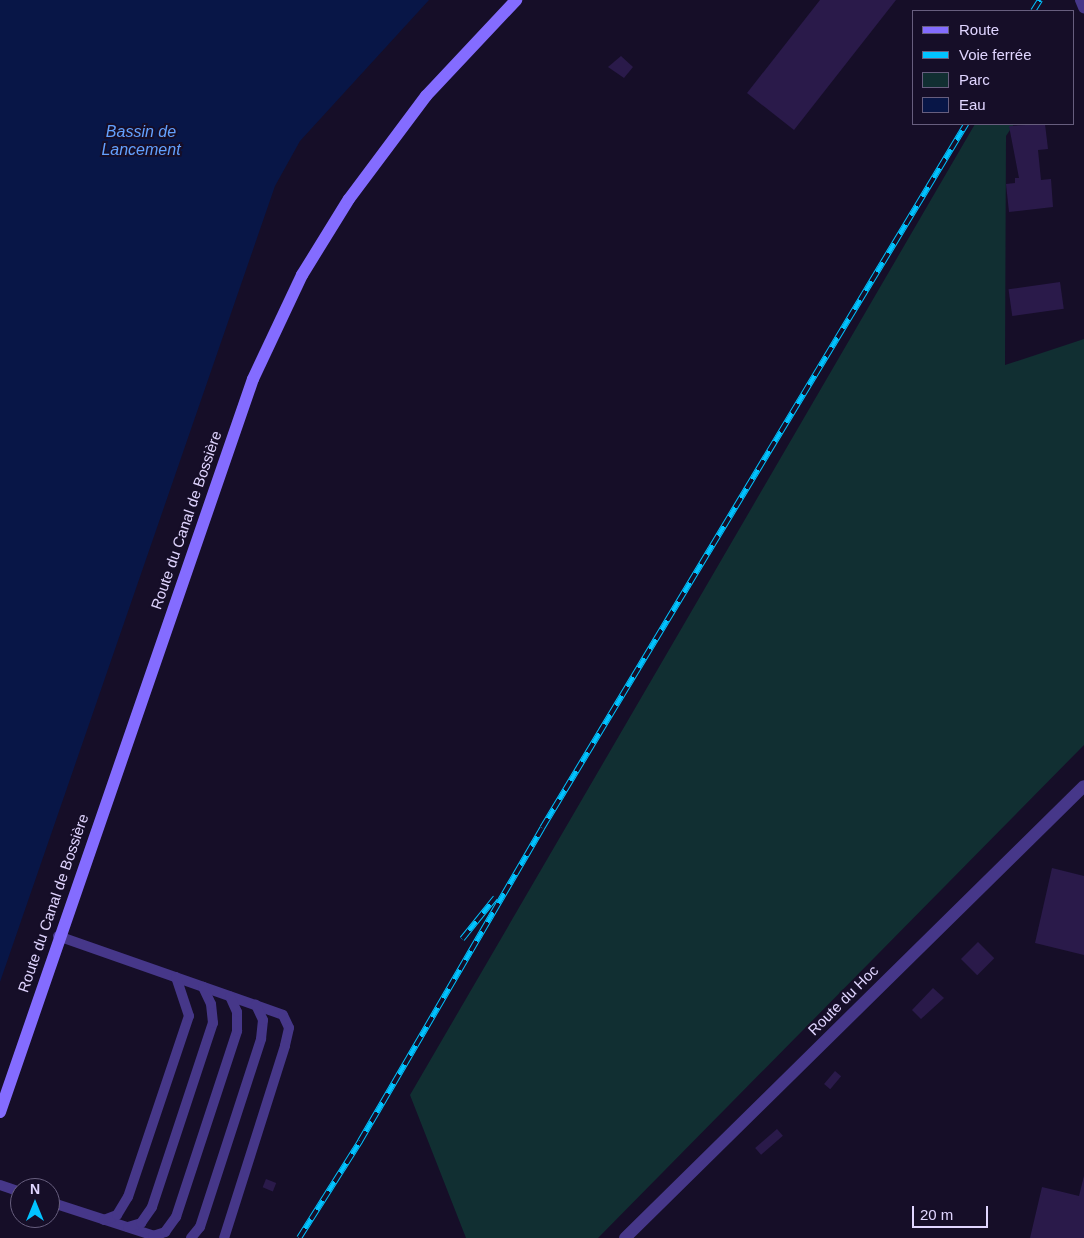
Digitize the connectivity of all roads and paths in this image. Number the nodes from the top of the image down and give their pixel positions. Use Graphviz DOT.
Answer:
graph roads {
  1 [pos="516,0"];
  2 [pos="1081,0"];
  3 [pos="1084,7"];
  4 [pos="1084,786"];
  5 [pos="58,936"];
  6 [pos="176,977"];
  7 [pos="203,987"];
  8 [pos="230,996"];
  9 [pos="256,1005"];
  10 [pos="0,1112"];
  11 [pos="60,1205"];
  12 [pos="104,1220"];
  13 [pos="128,1228"];
  14 [pos="157,1237"];
  15 [pos="191,1238"];
  16 [pos="224,1238"];
  17 [pos="625,1238"];
  1 -- 5 [label="street, Route du Canal de Bossière"];
  2 -- 3 [label="street"];
  4 -- 17 [label="street, Route du Hoc"];
  5 -- 6 [label="lane"];
  5 -- 10 [label="street, Route du Canal de Bossière"];
  6 -- 7 [label="lane"];
  6 -- 12 [label="lane"];
  7 -- 8 [label="lane"];
  7 -- 13 [label="lane"];
  8 -- 9 [label="lane"];
  8 -- 14 [label="lane"];
  9 -- 15 [label="lane"];
  9 -- 16 [label="lane"];
  11 -- 12 [label="lane"];
  12 -- 13 [label="lane"];
  13 -- 14 [label="lane"];
}
